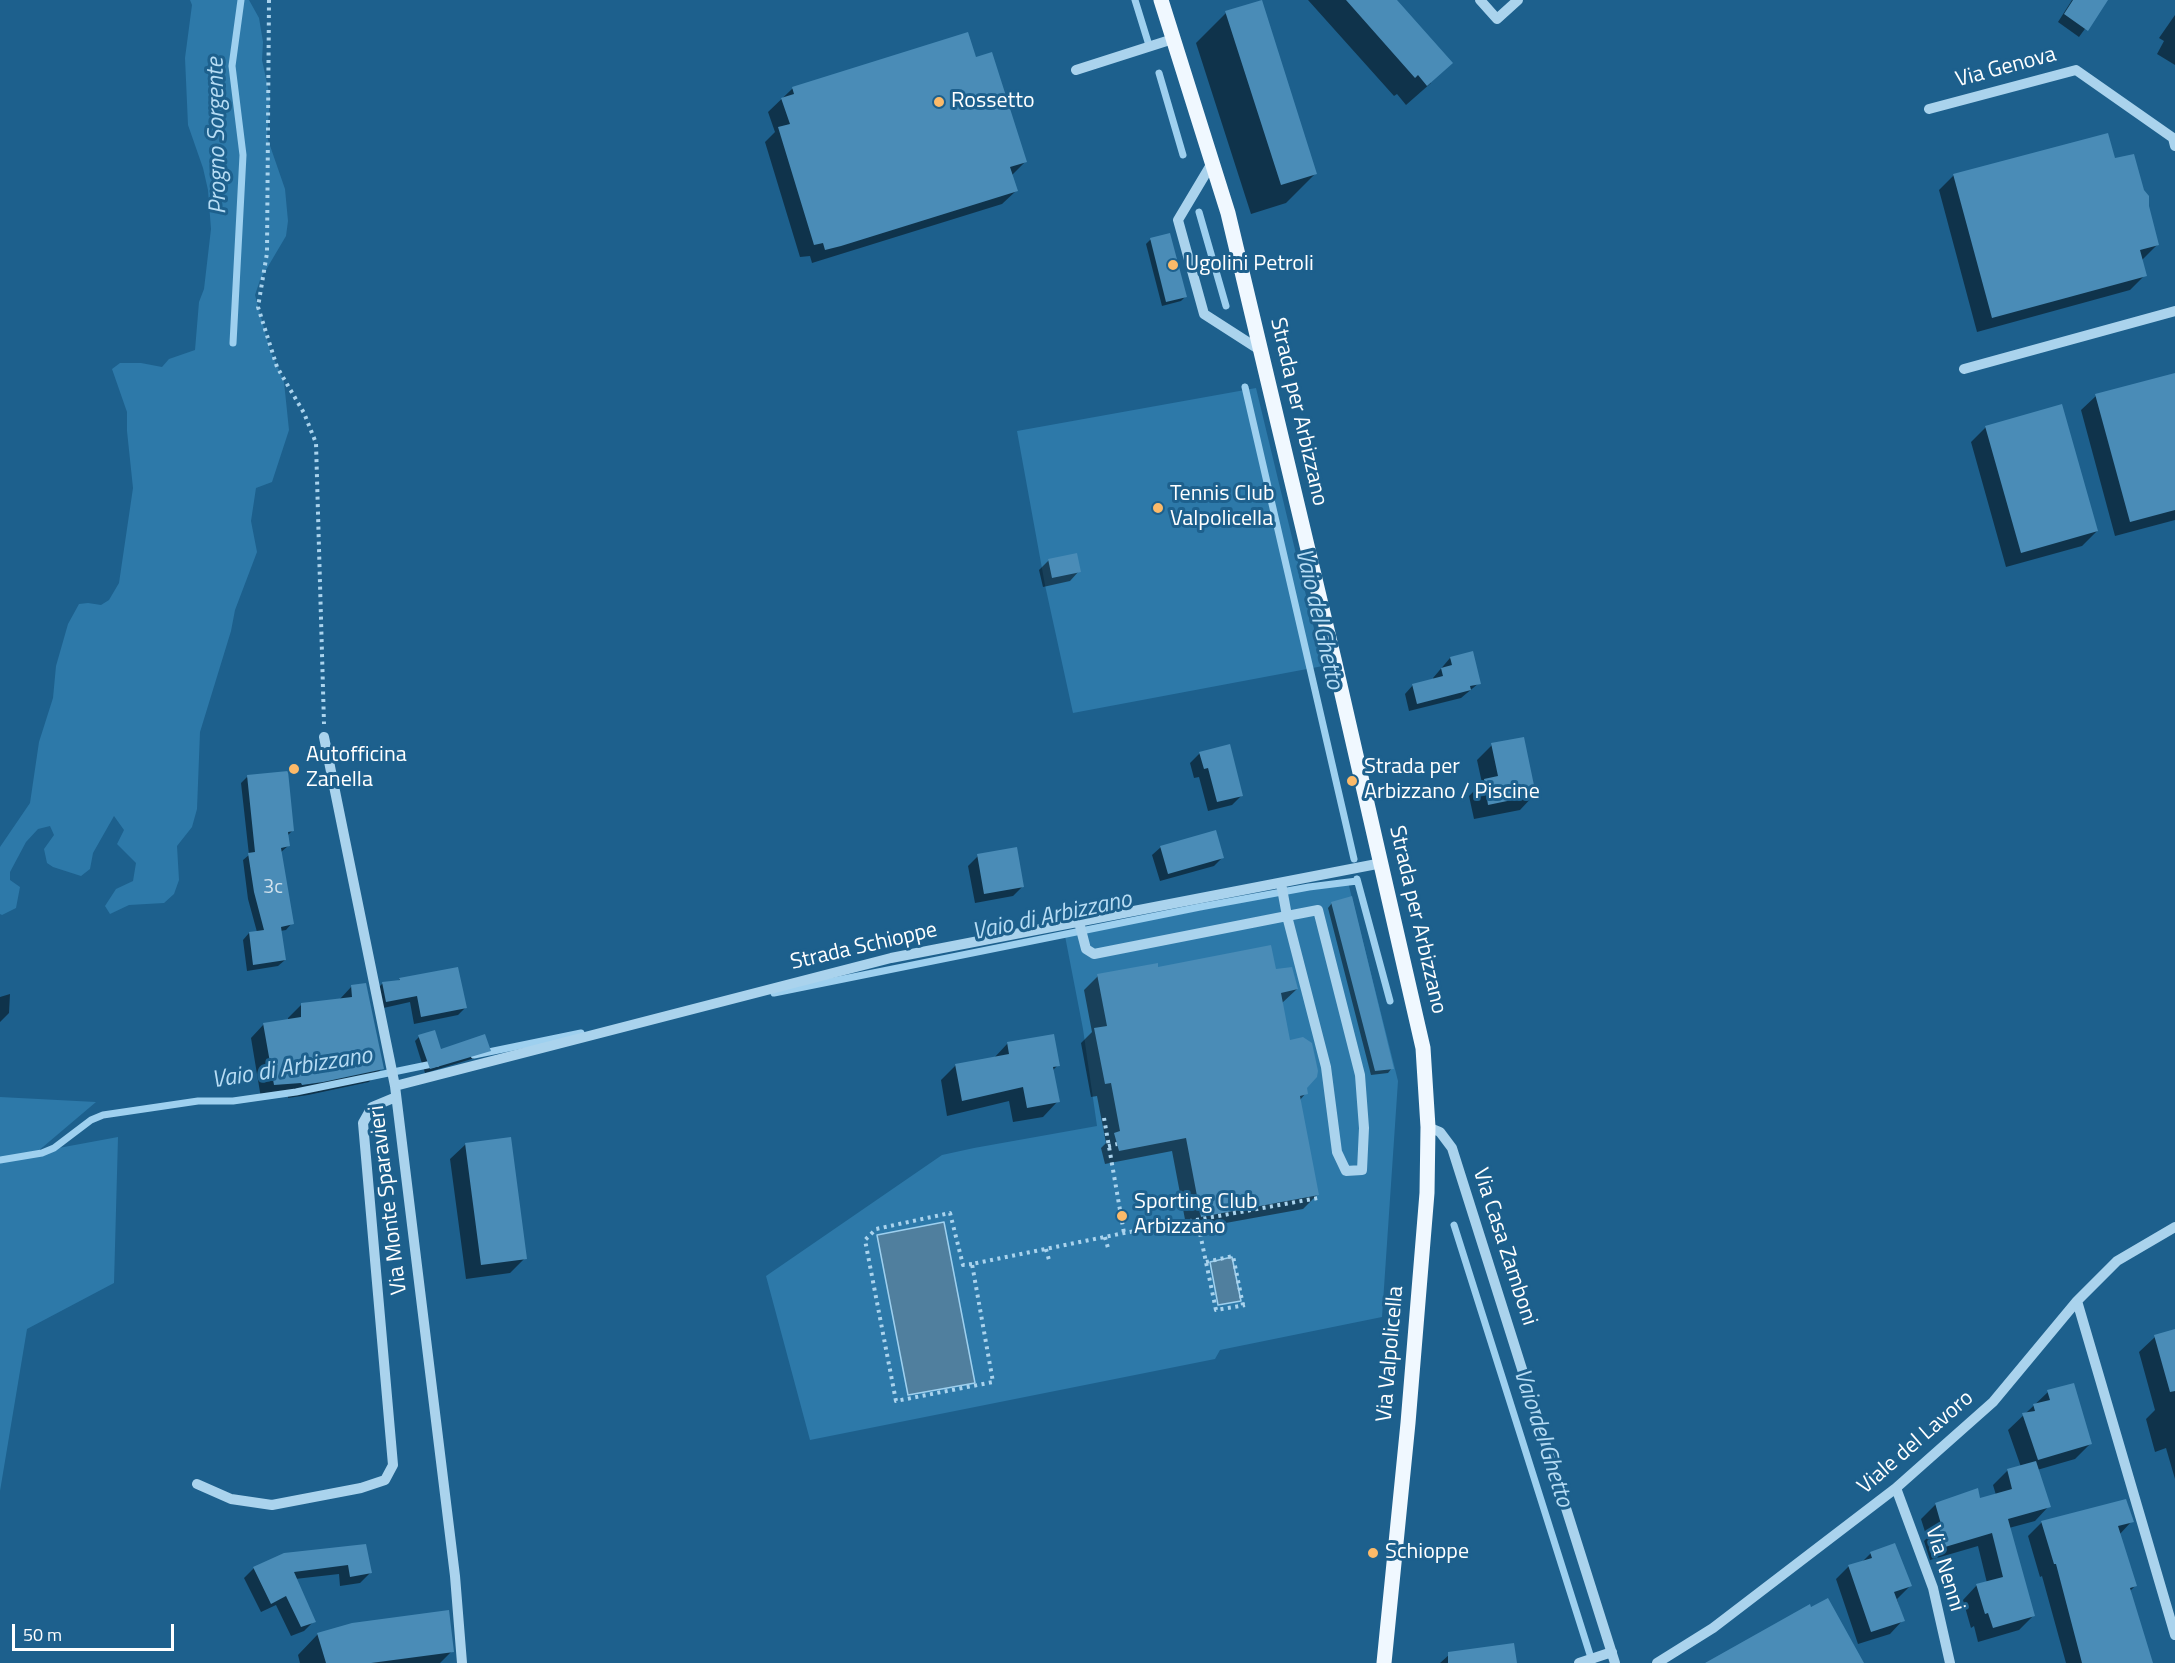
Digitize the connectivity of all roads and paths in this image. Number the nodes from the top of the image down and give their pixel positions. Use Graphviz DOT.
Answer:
graph roads {
  1 [pos="269,0"];
  2 [pos="1161,0"];
  3 [pos="1480,0"];
  4 [pos="1518,0"];
  5 [pos="1173,39"];
  6 [pos="1076,70"];
  7 [pos="1929,109"];
  8 [pos="2175,146"];
  9 [pos="1212,163"];
  10 [pos="2175,311"];
  11 [pos="1260,350"];
  12 [pos="1964,369"];
  13 [pos="324,737"];
  14 [pos="1382,863"];
  15 [pos="1281,883"];
  16 [pos="1286,911"];
  17 [pos="1079,922"];
  18 [pos="1423,1048"];
  19 [pos="396,1092"];
  20 [pos="1104,1118"];
  21 [pos="1428,1127"];
  22 [pos="1117,1144"];
  23 [pos="1108,1146"];
  24 [pos="1318,1198"];
  25 [pos="1197,1220"];
  26 [pos="1167,1225"];
  27 [pos="2175,1227"];
  28 [pos="1124,1233"];
  29 [pos="1169,1236"];
  30 [pos="1105,1237"];
  31 [pos="1107,1248"];
  32 [pos="1046,1249"];
  33 [pos="1049,1260"];
  34 [pos="1206,1262"];
  35 [pos="972,1264"];
  36 [pos="2077,1301"];
  37 [pos="197,1484"];
  38 [pos="1896,1488"];
  39 [pos="2175,1635"];
  40 [pos="1612,1652"];
  41 [pos="462,1663"];
  42 [pos="1384,1663"];
  43 [pos="1580,1663"];
  44 [pos="1615,1663"];
  45 [pos="1657,1663"];
  46 [pos="1950,1663"];
  1 -- 13 [label="path"];
  2 -- 5 [label="main road, Strada per Arbizzano"];
  3 -- 4 [label="street"];
  5 -- 6 [label="street"];
  5 -- 9 [label="main road, Strada per Arbizzano"];
  7 -- 8 [label="street, Via Genova"];
  9 -- 11 [label="main road, Strada per Arbizzano"];
  9 -- 11 [label="street"];
  10 -- 12 [label="street"];
  11 -- 14 [label="main road, Strada per Arbizzano"];
  13 -- 19 [label="street, Via Monte Sparavieri"];
  14 -- 15 [label="street, Strada Schioppe"];
  14 -- 18 [label="main road, Strada per Arbizzano"];
  15 -- 16 [label="street"];
  15 -- 17 [label="street, Strada Schioppe"];
  16 -- 16 [label="street"];
  16 -- 17 [label="street"];
  17 -- 19 [label="street, Strada Schioppe"];
  18 -- 21 [label="main road, Via Valpolicella"];
  19 -- 37 [label="street, Strada Schioppe"];
  19 -- 41 [label="street, Via Monte Sparavieri"];
  20 -- 23 [label="path"];
  21 -- 40 [label="street, Via Casa Zamboni"];
  21 -- 42 [label="main road, Via Valpolicella"];
  22 -- 23 [label="path"];
  23 -- 28 [label="path"];
  24 -- 25 [label="path"];
  25 -- 26 [label="path"];
  25 -- 34 [label="path"];
  26 -- 28 [label="path"];
  26 -- 29 [label="path"];
  27 -- 36 [label="street, Viale del Lavoro"];
  28 -- 30 [label="path"];
  30 -- 31 [label="path"];
  30 -- 32 [label="path"];
  32 -- 33 [label="path"];
  32 -- 35 [label="path"];
  34 -- 34 [label="path"];
  35 -- 35 [label="path"];
  36 -- 38 [label="street, Viale del Lavoro"];
  36 -- 39 [label="street"];
  38 -- 45 [label="street, Viale del Lavoro"];
  38 -- 46 [label="street, Via Nenni"];
  40 -- 43 [label="street"];
  40 -- 44 [label="street, Via Casa Zamboni"];
}
